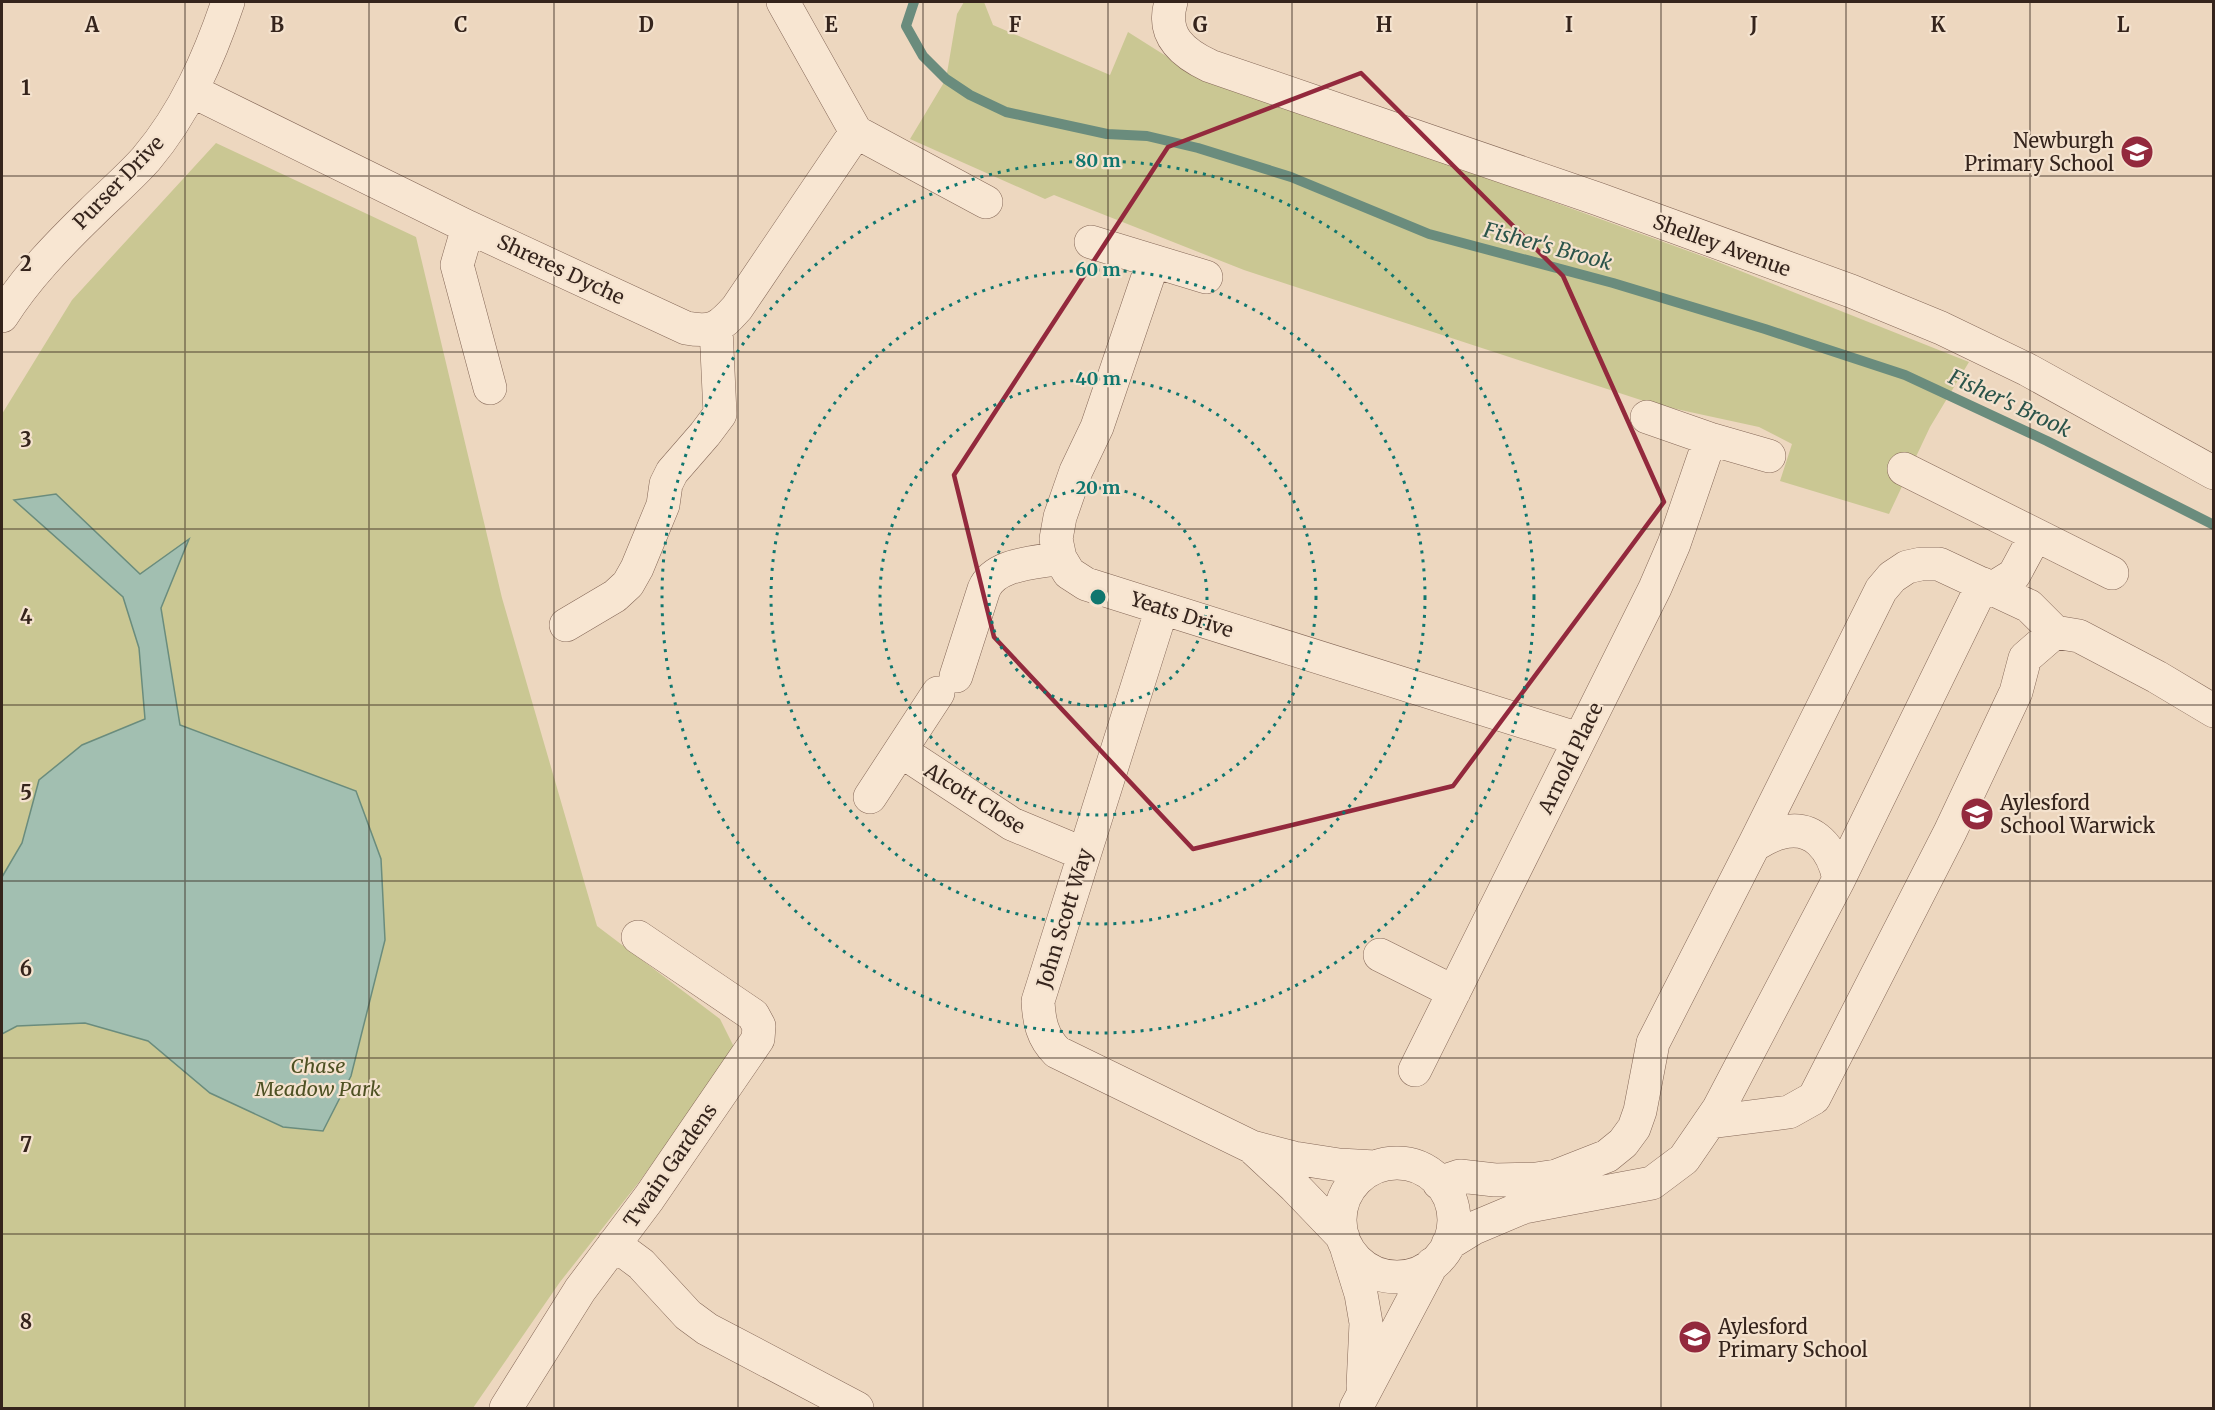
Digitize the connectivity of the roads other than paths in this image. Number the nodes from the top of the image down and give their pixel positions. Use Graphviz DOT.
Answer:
graph roads {
  1 [pos="228,2"];
  2 [pos="783,2"];
  3 [pos="1171,2"];
  4 [pos="192,91"];
  5 [pos="856,132"];
  6 [pos="986,202"];
  7 [pos="468,226"];
  8 [pos="1091,242"];
  9 [pos="1153,262"];
  10 [pos="1206,278"];
  11 [pos="2,316"];
  12 [pos="716,328"];
  13 [pos="490,388"];
  14 [pos="1647,417"];
  15 [pos="1710,439"];
  16 [pos="1769,456"];
  17 [pos="1904,469"];
  18 [pos="2214,473"];
  19 [pos="2035,536"];
  20 [pos="1060,558"];
  21 [pos="2112,573"];
  22 [pos="1988,586"];
  23 [pos="1162,608"];
  24 [pos="566,625"];
  25 [pos="2055,632"];
  26 [pos="2214,711"];
  27 [pos="1580,739"];
  28 [pos="901,751"];
  29 [pos="870,797"];
  30 [pos="1754,846"];
  31 [pos="1084,854"];
  32 [pos="1839,879"];
  33 [pos="638,937"];
  34 [pos="1380,955"];
  35 [pos="1454,992"];
  36 [pos="1415,1070"];
  37 [pos="1710,1122"];
  38 [pos="1252,1147"];
  39 [pos="1375,1167"];
  40 [pos="1439,1183"];
  41 [pos="1345,1242"];
  42 [pos="614,1244"];
  43 [pos="1440,1254"];
  44 [pos="1359,1403"];
  45 [pos="506,1408"];
  46 [pos="857,1408"];
  1 -- 4 [label="street, Purser Drive"];
  2 -- 5 [label="street"];
  3 -- 18 [label="street, Shelley Avenue"];
  4 -- 7 [label="street, Shreres Dyche"];
  4 -- 11 [label="street, Purser Drive"];
  5 -- 6 [label="street"];
  5 -- 12 [label="street"];
  7 -- 12 [label="street, Shreres Dyche"];
  7 -- 13 [label="street"];
  8 -- 9 [label="street"];
  9 -- 10 [label="street"];
  9 -- 20 [label="street"];
  12 -- 24 [label="street"];
  14 -- 15 [label="street"];
  15 -- 16 [label="street"];
  15 -- 27 [label="street, Arnold Place"];
  17 -- 19 [label="street"];
  19 -- 21 [label="street"];
  19 -- 22 [label="street"];
  20 -- 23 [label="street, Yeats Drive"];
  20 -- 28 [label="street"];
  22 -- 25 [label="street"];
  22 -- 30 [label="street"];
  22 -- 32 [label="street"];
  23 -- 27 [label="street, Yeats Drive"];
  23 -- 31 [label="street, John Scott Way"];
  25 -- 26 [label="street"];
  25 -- 37 [label="street"];
  27 -- 35 [label="street, Arnold Place"];
  28 -- 29 [label="street"];
  28 -- 31 [label="street, Alcott Close"];
  30 -- 32 [label="street"];
  30 -- 40 [label="street"];
  31 -- 38 [label="street, John Scott Way"];
  32 -- 37 [label="street"];
  33 -- 42 [label="street, Twain Gardens"];
  34 -- 35 [label="street"];
  35 -- 36 [label="street, Arnold Place"];
  37 -- 43 [label="street"];
  38 -- 39 [label="street"];
  38 -- 41 [label="street"];
  39 -- 40 [label="street"];
  39 -- 41 [label="street"];
  40 -- 43 [label="street"];
  41 -- 43 [label="street"];
  41 -- 44 [label="street"];
  42 -- 45 [label="street, Twain Gardens"];
  42 -- 46 [label="street"];
  43 -- 44 [label="street"];
}
